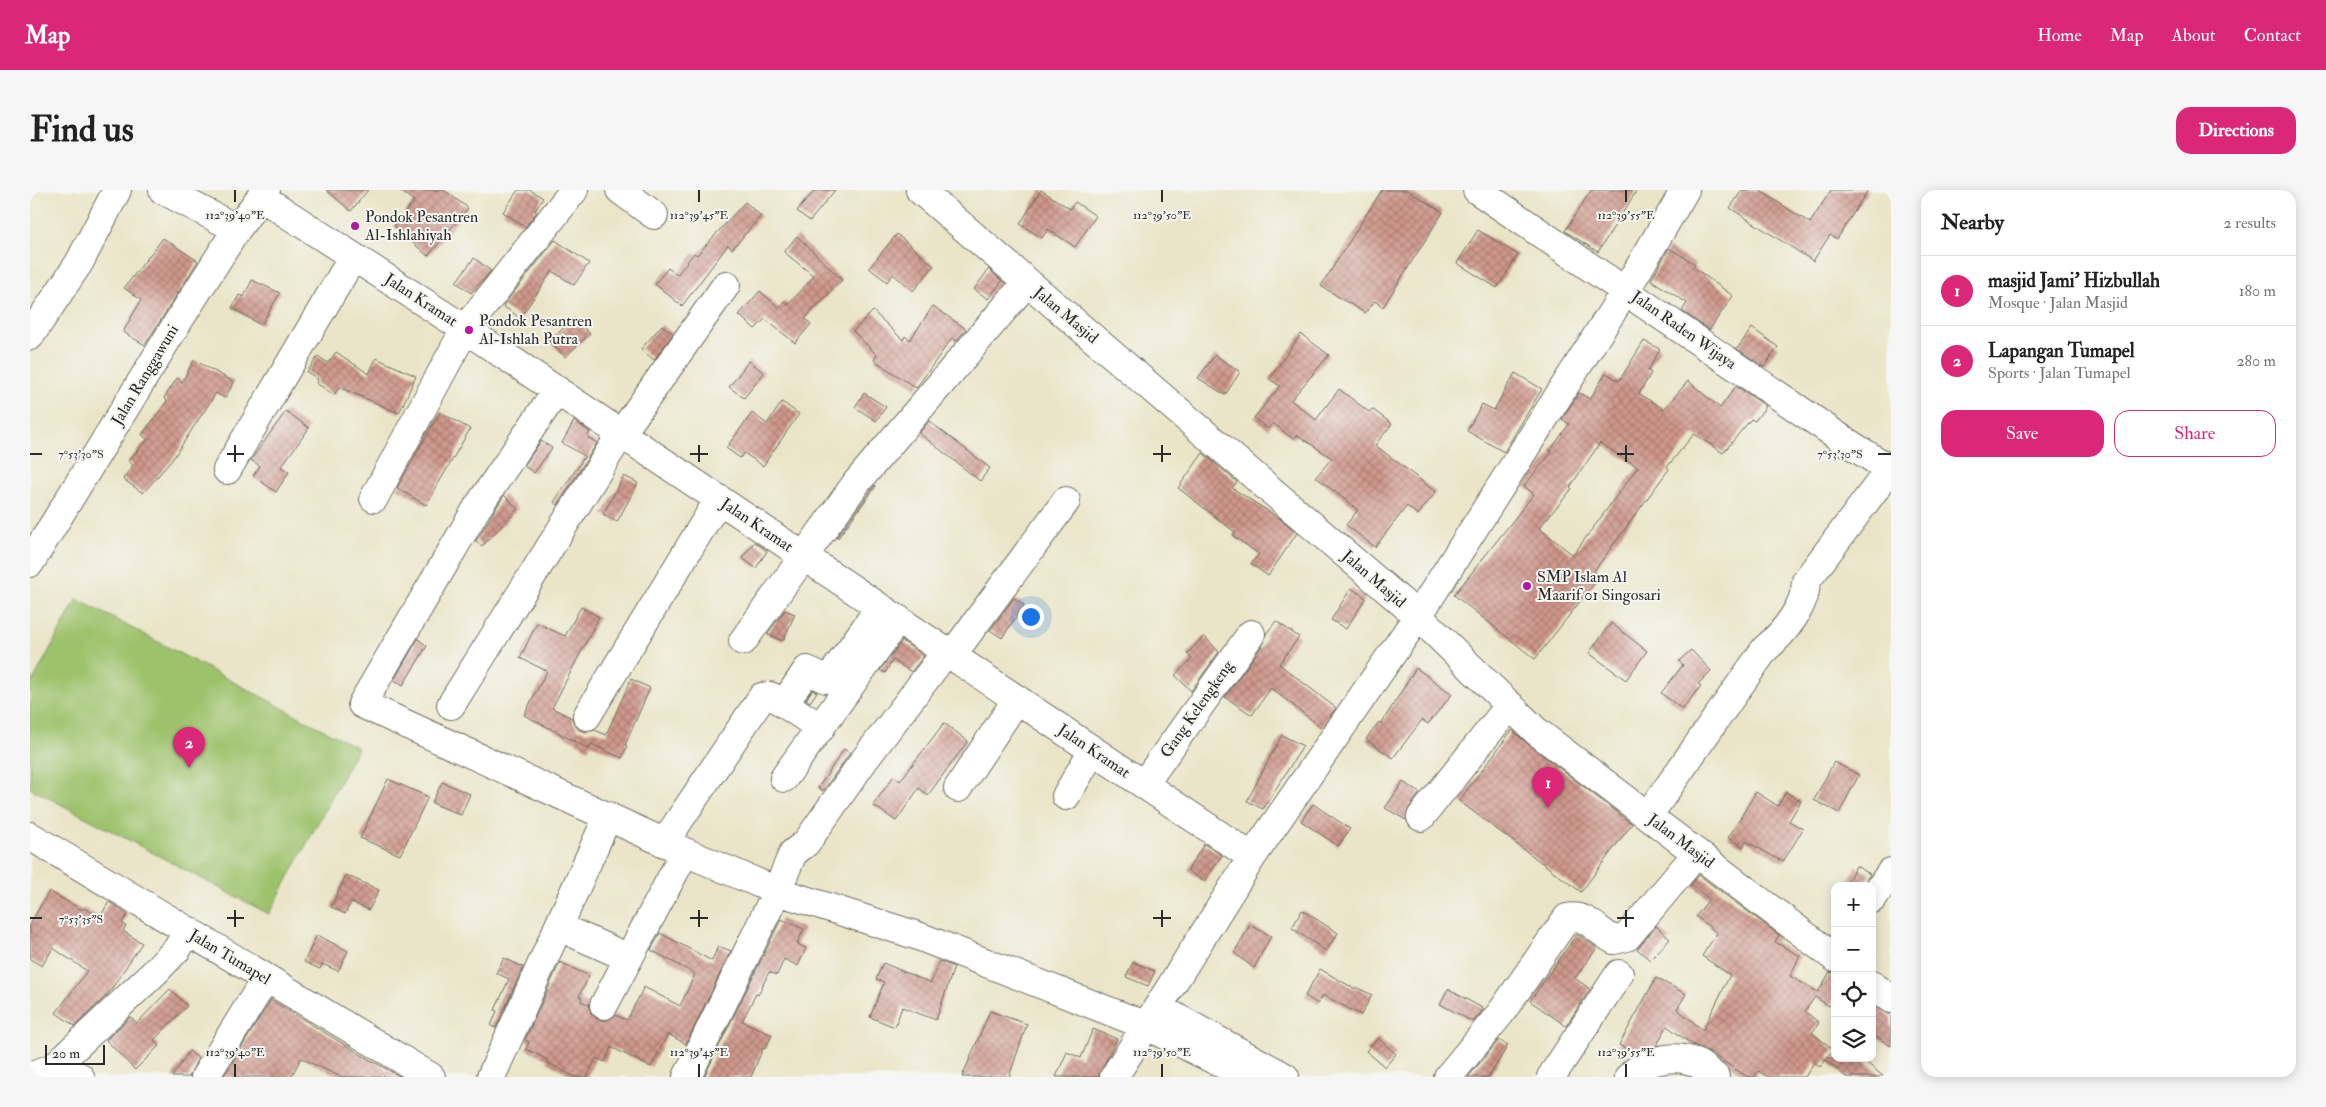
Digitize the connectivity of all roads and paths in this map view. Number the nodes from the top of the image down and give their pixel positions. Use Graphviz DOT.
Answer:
graph roads {
  1 [pos="117,190"];
  2 [pos="163,190"];
  3 [pos="574,190"];
  4 [pos="620,190"];
  5 [pos="920,190"];
  6 [pos="1477,190"];
  7 [pos="1685,190"];
  8 [pos="263,193"];
  9 [pos="654,215"];
  10 [pos="237,229"];
  11 [pos="353,257"];
  12 [pos="1027,282"];
  13 [pos="726,285"];
  14 [pos="1626,290"];
  15 [pos="465,328"];
  16 [pos="30,336"];
  17 [pos="557,390"];
  18 [pos="621,434"];
  19 [pos="227,470"];
  20 [pos="1891,470"];
  21 [pos="374,498"];
  22 [pos="719,499"];
  23 [pos="1066,501"];
  24 [pos="40,544"];
  25 [pos="803,556"];
  26 [pos="889,613"];
  27 [pos="1418,616"];
  28 [pos="1251,634"];
  29 [pos="743,641"];
  30 [pos="949,654"];
  31 [pos="1018,699"];
  32 [pos="784,704"];
  33 [pos="452,705"];
  34 [pos="1510,705"];
  35 [pos="587,716"];
  36 [pos="821,728"];
  37 [pos="1092,750"];
  38 [pos="784,778"];
  39 [pos="1144,784"];
  40 [pos="958,788"];
  41 [pos="1066,796"];
  42 [pos="608,816"];
  43 [pos="1421,816"];
  44 [pos="1648,816"];
  45 [pos="30,836"];
  46 [pos="674,842"];
  47 [pos="1696,853"];
  48 [pos="1252,857"];
  49 [pos="785,871"];
  50 [pos="1891,872"];
  51 [pos="1876,893"];
  52 [pos="559,927"];
  53 [pos="186,930"];
  54 [pos="1831,952"];
  55 [pos="629,958"];
  56 [pos="1619,974"];
  57 [pos="266,978"];
  58 [pos="1876,988"];
  59 [pos="1891,999"];
  60 [pos="604,1005"];
  61 [pos="1152,1017"];
  62 [pos="55,1066"];
  63 [pos="30,1076"];
  64 [pos="80,1077"];
  65 [pos="205,1077"];
  66 [pos="431,1077"];
  67 [pos="492,1077"];
  68 [pos="687,1077"];
  69 [pos="1114,1077"];
  70 [pos="1248,1077"];
  71 [pos="1284,1077"];
  72 [pos="1448,1077"];
  73 [pos="1551,1077"];
  74 [pos="1629,1077"];
  75 [pos="1716,1077"];
  1 -- 16 [label="street"];
  2 -- 10 [label="street"];
  3 -- 15 [label="street"];
  4 -- 9 [label="street"];
  5 -- 12 [label="street, Jalan Masjid"];
  6 -- 14 [label="street, Jalan Raden Wijaya"];
  7 -- 14 [label="street"];
  8 -- 10 [label="street, Jalan Ranggawuni"];
  8 -- 11 [label="street, Jalan Kramat"];
  10 -- 24 [label="street, Jalan Ranggawuni"];
  11 -- 15 [label="street, Jalan Kramat"];
  11 -- 19 [label="street"];
  12 -- 25 [label="street"];
  12 -- 27 [label="street, Jalan Masjid"];
  13 -- 18 [label="street"];
  14 -- 20 [label="street, Jalan Raden Wijaya"];
  14 -- 27 [label="street"];
  15 -- 17 [label="street, Jalan Kramat"];
  15 -- 21 [label="street"];
  17 -- 18 [label="street, Jalan Kramat"];
  17 -- 42 [label="street"];
  18 -- 22 [label="street, Jalan Kramat"];
  18 -- 33 [label="street"];
  20 -- 44 [label="street"];
  22 -- 25 [label="street, Jalan Kramat"];
  22 -- 35 [label="street"];
  23 -- 30 [label="street"];
  25 -- 26 [label="street, Jalan Kramat"];
  25 -- 29 [label="street"];
  26 -- 30 [label="street, Jalan Kramat"];
  26 -- 32 [label="street"];
  26 -- 36 [label="street"];
  27 -- 34 [label="street, Jalan Masjid"];
  27 -- 48 [label="street"];
  28 -- 39 [label="street, Gang Kelengkeng"];
  30 -- 31 [label="street, Jalan Kramat"];
  30 -- 49 [label="street"];
  31 -- 37 [label="street, Jalan Kramat"];
  31 -- 40 [label="street"];
  32 -- 36 [label="street"];
  32 -- 46 [label="street"];
  34 -- 43 [label="street"];
  34 -- 44 [label="street, Jalan Masjid"];
  36 -- 38 [label="street"];
  37 -- 39 [label="street, Jalan Kramat"];
  37 -- 41 [label="street"];
  39 -- 48 [label="street, Jalan Kramat"];
  42 -- 46 [label="street"];
  42 -- 52 [label="street"];
  44 -- 47 [label="street, Jalan Masjid"];
  45 -- 53 [label="street, Jalan Tumapel"];
  46 -- 49 [label="street"];
  46 -- 55 [label="street"];
  47 -- 54 [label="street, Jalan Masjid"];
  47 -- 72 [label="street"];
  48 -- 61 [label="street"];
  49 -- 61 [label="street"];
  49 -- 68 [label="street"];
  50 -- 51 [label="street"];
  52 -- 55 [label="street"];
  52 -- 67 [label="street"];
  53 -- 57 [label="street, Jalan Tumapel"];
  53 -- 62 [label="street"];
  55 -- 60 [label="street"];
  56 -- 73 [label="street"];
  57 -- 65 [label="street"];
  57 -- 66 [label="street, Jalan Tumapel"];
  58 -- 59 [label="street"];
  61 -- 69 [label="street"];
  61 -- 70 [label="street"];
  61 -- 71 [label="street"];
  62 -- 63 [label="street"];
  62 -- 64 [label="street"];
  74 -- 75 [label="street"];
}
